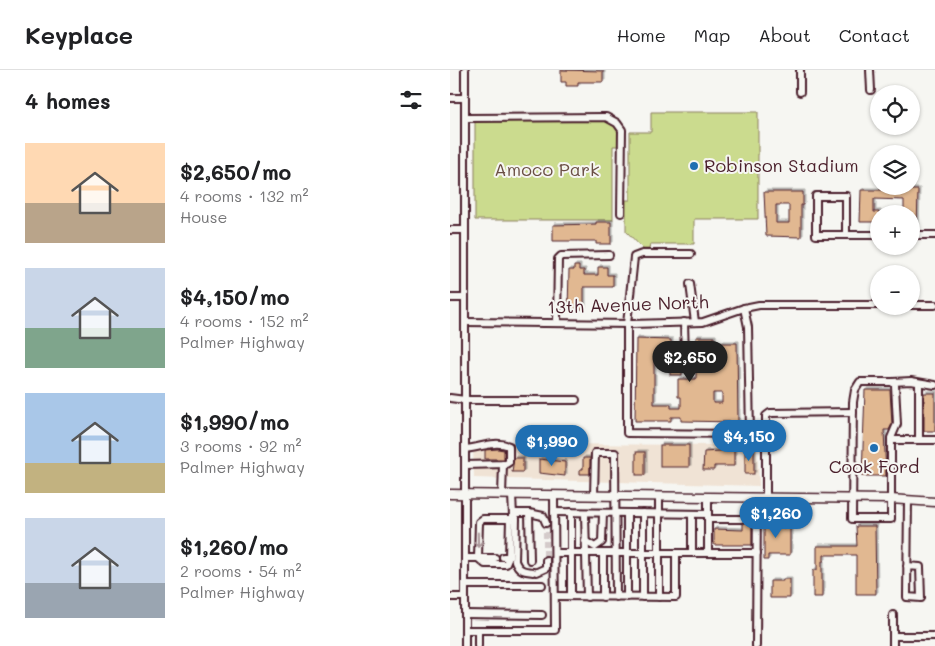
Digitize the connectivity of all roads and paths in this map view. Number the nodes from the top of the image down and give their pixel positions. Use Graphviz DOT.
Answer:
graph roads {
  1 [pos="465,70"];
  2 [pos="800,70"];
  3 [pos="870,70"];
  4 [pos="870,85"];
  5 [pos="800,92"];
  6 [pos="450,98"];
  7 [pos="465,98"];
  8 [pos="465,118"];
  9 [pos="621,213"];
  10 [pos="450,230"];
  11 [pos="465,230"];
  12 [pos="870,235"];
  13 [pos="920,235"];
  14 [pos="935,235"];
  15 [pos="846,236"];
  16 [pos="691,254"];
  17 [pos="609,255"];
  18 [pos="690,284"];
  19 [pos="450,298"];
  20 [pos="465,298"];
  21 [pos="870,305"];
  22 [pos="920,305"];
  23 [pos="935,305"];
  24 [pos="744,308"];
  25 [pos="465,322"];
  26 [pos="684,322"];
  27 [pos="695,322"];
  28 [pos="557,323"];
  29 [pos="626,324"];
  30 [pos="685,356"];
  31 [pos="892,382"];
  32 [pos="920,383"];
  33 [pos="935,385"];
  34 [pos="450,398"];
  35 [pos="465,400"];
  36 [pos="576,400"];
  37 [pos="853,412"];
  38 [pos="891,440"];
  39 [pos="919,440"];
  40 [pos="935,440"];
  41 [pos="465,449"];
  42 [pos="502,464"];
  43 [pos="465,465"];
  44 [pos="450,494"];
  45 [pos="465,495"];
  46 [pos="502,495"];
  47 [pos="512,495"];
  48 [pos="554,496"];
  49 [pos="594,496"];
  50 [pos="615,496"];
  51 [pos="659,497"];
  52 [pos="708,497"];
  53 [pos="757,498"];
  54 [pos="766,498"];
  55 [pos="851,499"];
  56 [pos="890,499"];
  57 [pos="908,500"];
  58 [pos="935,502"];
  59 [pos="554,512"];
  60 [pos="571,512"];
  61 [pos="585,512"];
  62 [pos="529,513"];
  63 [pos="603,513"];
  64 [pos="615,513"];
  65 [pos="627,513"];
  66 [pos="644,513"];
  67 [pos="757,513"];
  68 [pos="659,514"];
  69 [pos="692,514"];
  70 [pos="512,516"];
  71 [pos="708,517"];
  72 [pos="546,523"];
  73 [pos="585,541"];
  74 [pos="554,552"];
  75 [pos="571,552"];
  76 [pos="587,552"];
  77 [pos="603,553"];
  78 [pos="615,553"];
  79 [pos="627,553"];
  80 [pos="644,553"];
  81 [pos="659,553"];
  82 [pos="676,553"];
  83 [pos="692,553"];
  84 [pos="708,553"];
  85 [pos="757,553"];
  86 [pos="465,558"];
  87 [pos="478,558"];
  88 [pos="495,558"];
  89 [pos="530,560"];
  90 [pos="546,560"];
  91 [pos="907,566"];
  92 [pos="465,585"];
  93 [pos="542,585"];
  94 [pos="555,596"];
  95 [pos="571,596"];
  96 [pos="465,597"];
  97 [pos="587,597"];
  98 [pos="603,597"];
  99 [pos="616,597"];
  100 [pos="627,597"];
  101 [pos="644,597"];
  102 [pos="660,597"];
  103 [pos="450,598"];
  104 [pos="465,614"];
  105 [pos="542,615"];
  106 [pos="893,615"];
  107 [pos="465,630"];
  108 [pos="478,630"];
  109 [pos="893,636"];
  110 [pos="935,636"];
  111 [pos="465,646"];
  112 [pos="478,646"];
  113 [pos="756,646"];
  114 [pos="893,646"];
  1 -- 7 [label="street"];
  2 -- 5 [label="street"];
  3 -- 4 [label="street"];
  6 -- 7 [label="street"];
  7 -- 8 [label="street"];
  8 -- 9 [label="street"];
  8 -- 11 [label="street"];
  10 -- 11 [label="street"];
  11 -- 20 [label="street"];
  12 -- 15 [label="street"];
  13 -- 14 [label="street"];
  15 -- 15 [label="street"];
  16 -- 29 [label="street"];
  17 -- 28 [label="street"];
  18 -- 27 [label="street"];
  19 -- 20 [label="street"];
  20 -- 25 [label="street"];
  21 -- 24 [label="street, 13th Avenue North"];
  22 -- 23 [label="street"];
  24 -- 27 [label="street, 13th Avenue North"];
  24 -- 29 [label="street"];
  25 -- 28 [label="street, 13th Avenue North"];
  25 -- 35 [label="street"];
  26 -- 27 [label="street, 13th Avenue North"];
  26 -- 29 [label="street, 13th Avenue North"];
  26 -- 30 [label="street"];
  28 -- 29 [label="street, 13th Avenue North"];
  31 -- 32 [label="street"];
  31 -- 37 [label="street"];
  31 -- 38 [label="street"];
  32 -- 33 [label="street"];
  32 -- 39 [label="street"];
  34 -- 35 [label="street"];
  35 -- 36 [label="street"];
  35 -- 41 [label="street"];
  37 -- 54 [label="street"];
  37 -- 55 [label="street"];
  38 -- 39 [label="street"];
  38 -- 56 [label="street"];
  39 -- 40 [label="street"];
  41 -- 42 [label="street"];
  41 -- 43 [label="street"];
  42 -- 43 [label="street"];
  42 -- 46 [label="street"];
  43 -- 45 [label="street"];
  44 -- 45 [label="main road"];
  45 -- 46 [label="main road"];
  45 -- 86 [label="street"];
  46 -- 47 [label="main road"];
  47 -- 48 [label="main road"];
  47 -- 70 [label="street"];
  48 -- 49 [label="main road"];
  48 -- 59 [label="street"];
  49 -- 50 [label="main road"];
  49 -- 50 [label="street"];
  50 -- 51 [label="main road"];
  50 -- 64 [label="street"];
  51 -- 52 [label="main road"];
  51 -- 68 [label="street"];
  52 -- 53 [label="main road"];
  52 -- 71 [label="street"];
  53 -- 54 [label="main road"];
  53 -- 67 [label="street"];
  54 -- 55 [label="main road"];
  55 -- 56 [label="main road"];
  55 -- 56 [label="street"];
  56 -- 57 [label="main road"];
  57 -- 58 [label="main road"];
  57 -- 91 [label="street"];
  59 -- 60 [label="street"];
  59 -- 74 [label="street"];
  60 -- 61 [label="street"];
  60 -- 75 [label="street"];
  61 -- 63 [label="street"];
  61 -- 73 [label="street"];
  62 -- 70 [label="street"];
  62 -- 72 [label="street"];
  62 -- 89 [label="street"];
  63 -- 64 [label="street"];
  63 -- 73 [label="street"];
  64 -- 65 [label="street"];
  64 -- 78 [label="street"];
  65 -- 66 [label="street"];
  65 -- 79 [label="street"];
  66 -- 68 [label="street"];
  66 -- 80 [label="street"];
  67 -- 71 [label="street"];
  67 -- 85 [label="street"];
  68 -- 69 [label="street"];
  68 -- 81 [label="street"];
  69 -- 71 [label="street"];
  69 -- 83 [label="street"];
  70 -- 87 [label="street, one-way"];
  70 -- 87 [label="street"];
  70 -- 90 [label="street"];
  71 -- 84 [label="street"];
  73 -- 76 [label="street"];
  74 -- 75 [label="street"];
  74 -- 94 [label="street"];
  75 -- 76 [label="street"];
  75 -- 95 [label="street"];
  76 -- 77 [label="street"];
  76 -- 97 [label="street"];
  77 -- 78 [label="street"];
  77 -- 98 [label="street"];
  78 -- 79 [label="street"];
  78 -- 99 [label="street"];
  79 -- 80 [label="street"];
  79 -- 100 [label="street"];
  80 -- 81 [label="street"];
  80 -- 101 [label="street"];
  81 -- 82 [label="street"];
  81 -- 102 [label="street"];
  82 -- 83 [label="street"];
  82 -- 102 [label="street"];
  83 -- 84 [label="street"];
  84 -- 85 [label="street"];
  85 -- 113 [label="street"];
  86 -- 87 [label="street"];
  86 -- 92 [label="street"];
  87 -- 88 [label="street"];
  91 -- 91 [label="street"];
  92 -- 93 [label="street"];
  92 -- 96 [label="street"];
  94 -- 95 [label="street"];
  94 -- 108 [label="street"];
  95 -- 97 [label="street"];
  96 -- 103 [label="street"];
  96 -- 104 [label="street"];
  97 -- 98 [label="street"];
  98 -- 99 [label="street"];
  99 -- 100 [label="street"];
  100 -- 101 [label="street"];
  101 -- 102 [label="street"];
  104 -- 105 [label="street"];
  104 -- 107 [label="street"];
  106 -- 109 [label="street"];
  107 -- 108 [label="street"];
  107 -- 111 [label="street"];
  108 -- 112 [label="street"];
  109 -- 110 [label="street"];
  109 -- 114 [label="street"];
}
